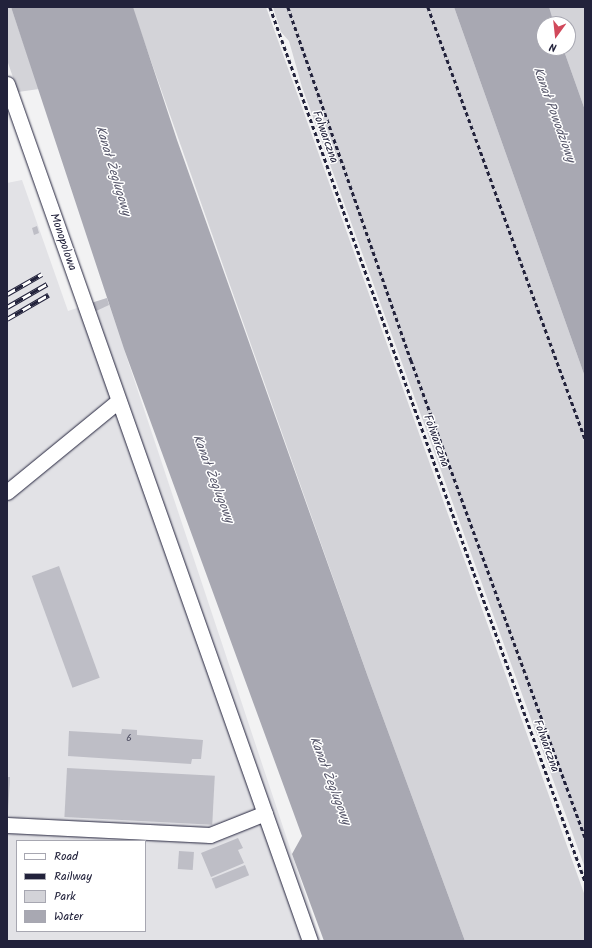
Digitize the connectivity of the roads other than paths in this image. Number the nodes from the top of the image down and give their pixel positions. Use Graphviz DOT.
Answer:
graph roads {
  1 [pos="7,84"];
  2 [pos="118,401"];
  3 [pos="7,492"];
  4 [pos="265,813"];
  5 [pos="7,825"];
  6 [pos="310,941"];
  1 -- 2 [label="street, Monopolowa"];
  2 -- 3 [label="street"];
  2 -- 4 [label="street, Monopolowa"];
  4 -- 5 [label="street"];
  4 -- 6 [label="street, Monopolowa"];
}
